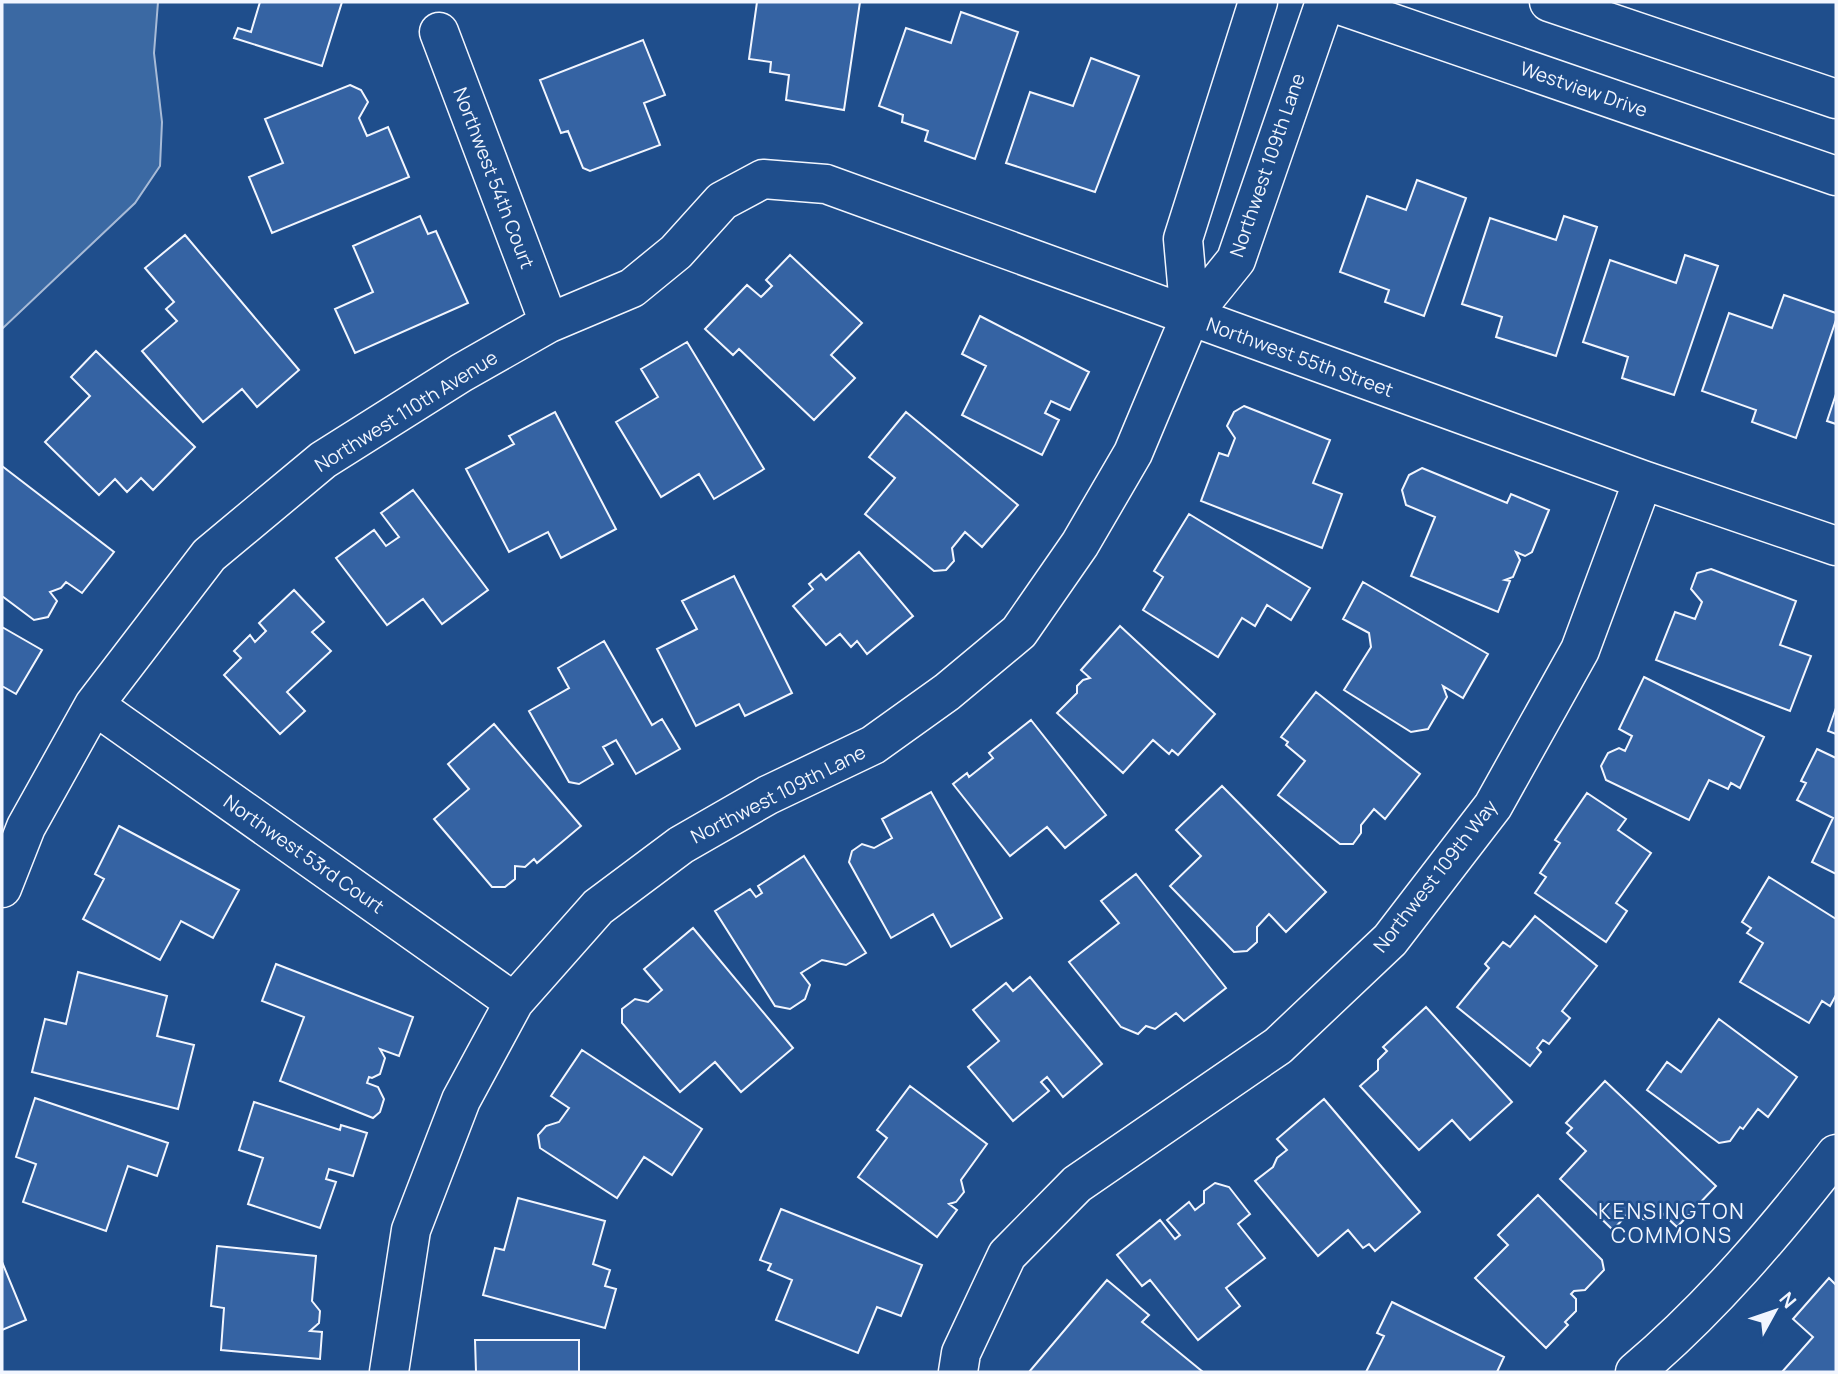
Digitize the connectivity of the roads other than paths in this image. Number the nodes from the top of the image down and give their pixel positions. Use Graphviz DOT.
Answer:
graph roads {
  1 [pos="1258,2"];
  2 [pos="1325,2"];
  3 [pos="1331,2"];
  4 [pos="1549,2"];
  5 [pos="439,32"];
  6 [pos="1836,99"];
  7 [pos="1836,176"];
  8 [pos="763,180"];
  9 [pos="1189,317"];
  10 [pos="548,323"];
  11 [pos="1643,480"];
  12 [pos="1836,546"];
  13 [pos="94,705"];
  14 [pos="2,888"];
  15 [pos="514,1002"];
  16 [pos="1836,1154"];
  17 [pos="389,1372"];
  18 [pos="958,1372"];
  19 [pos="1634,1372"];
  1 -- 9 [label="street, Northwest 109th Lane"];
  2 -- 9 [label="street, Northwest 109th Lane"];
  3 -- 7 [label="street, Westview Drive"];
  4 -- 6 [label="street"];
  5 -- 10 [label="street, Northwest 54th Court"];
  8 -- 9 [label="street, Northwest 55th Street"];
  8 -- 10 [label="street, Northwest 110th Avenue"];
  9 -- 11 [label="street, Northwest 55th Street"];
  9 -- 15 [label="street, Northwest 109th Lane"];
  10 -- 13 [label="street, Northwest 110th Avenue"];
  11 -- 12 [label="street, Northwest 55th Street"];
  11 -- 18 [label="street, Northwest 109th Way"];
  13 -- 14 [label="street, Northwest 110th Avenue"];
  13 -- 15 [label="street, Northwest 53rd Court"];
  15 -- 17 [label="street, Northwest 109th Lane"];
  16 -- 19 [label="street"];
}
